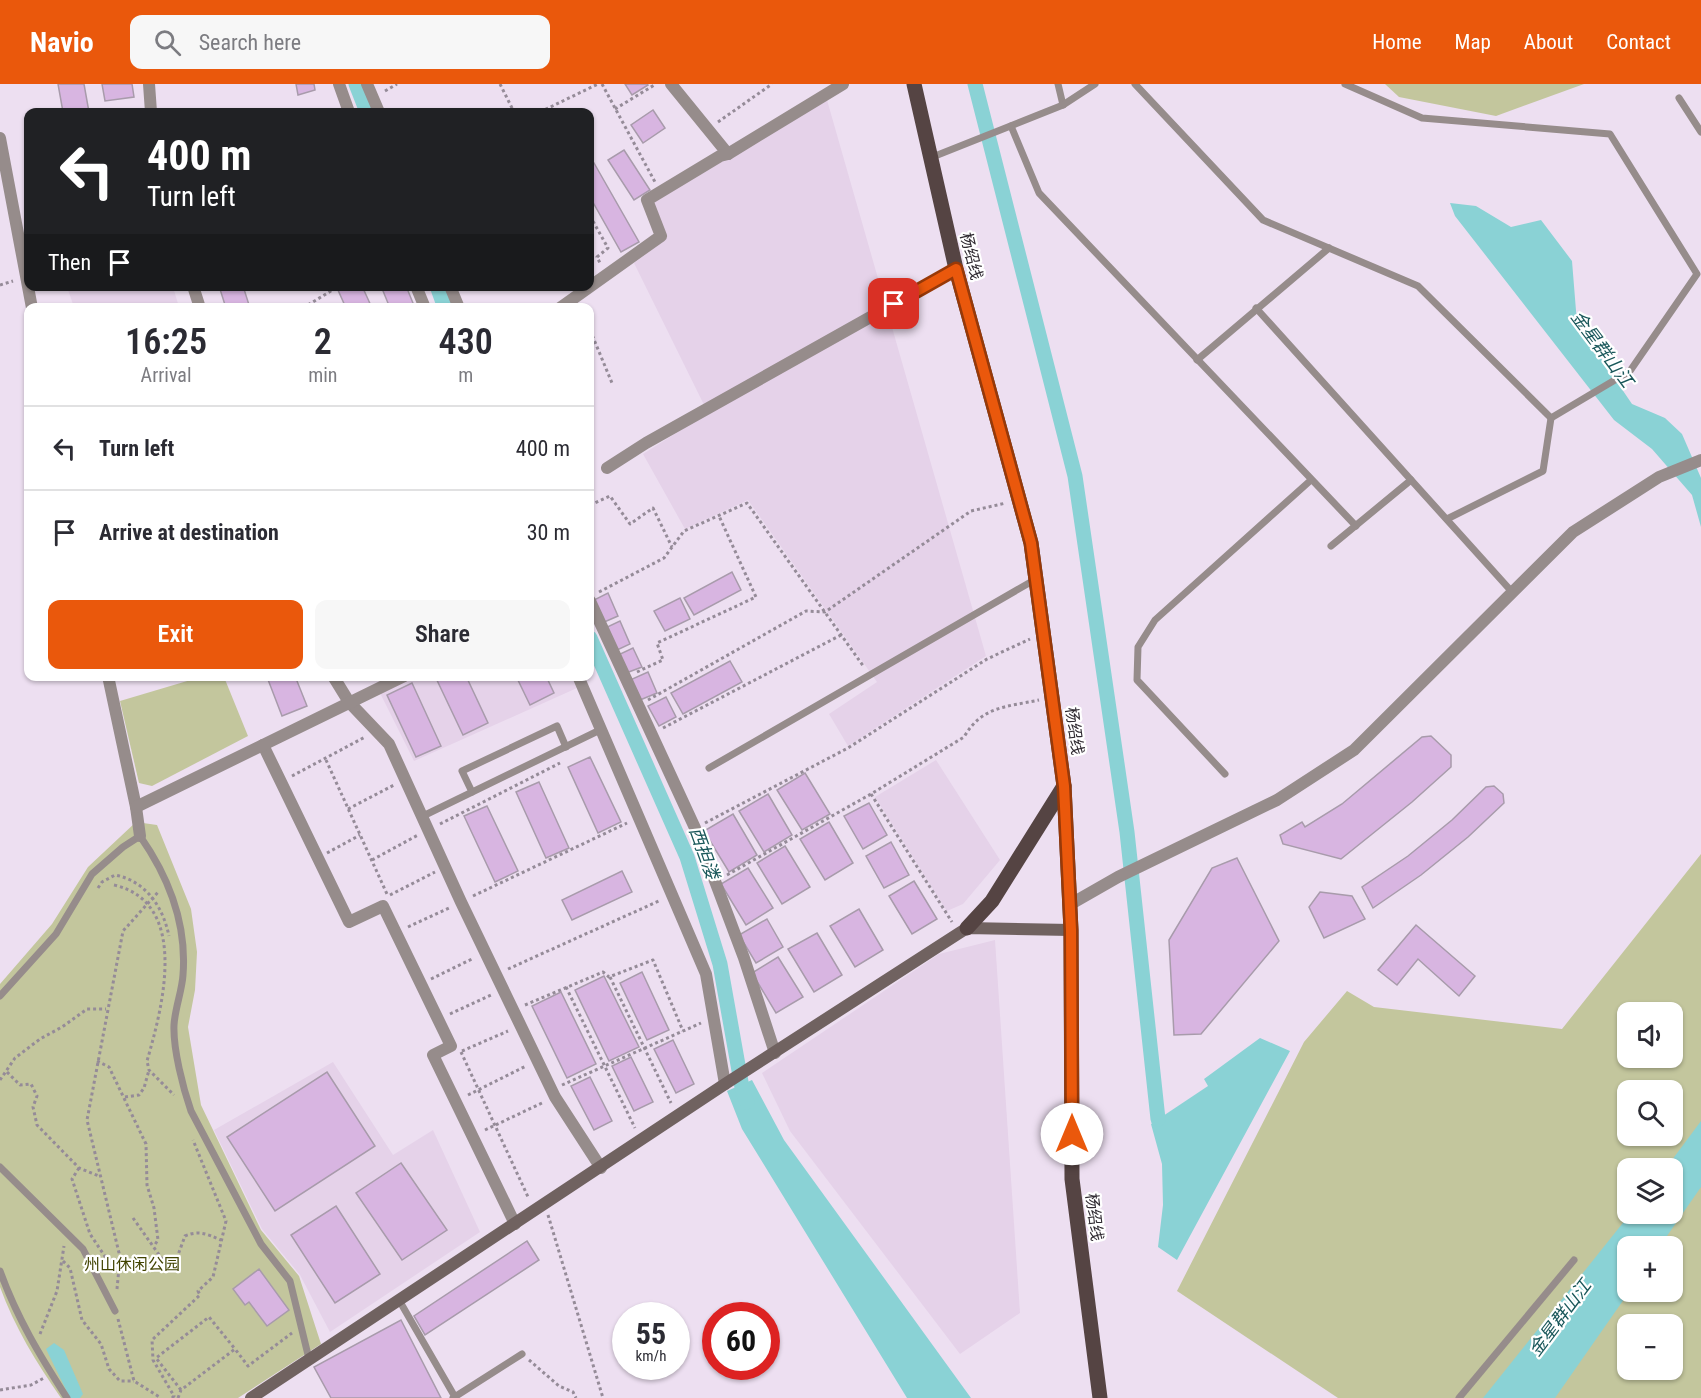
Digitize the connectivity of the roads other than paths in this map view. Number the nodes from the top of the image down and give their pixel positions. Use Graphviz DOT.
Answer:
graph roads {
  1 [pos="148,84"];
  2 [pos="339,84"];
  3 [pos="367,84"];
  4 [pos="671,84"];
  5 [pos="843,84"];
  6 [pos="914,84"];
  7 [pos="1058,84"];
  8 [pos="1095,84"];
  9 [pos="1135,84"];
  10 [pos="1344,84"];
  11 [pos="1679,98"];
  12 [pos="1063,105"];
  13 [pos="151,108"];
  14 [pos="348,108"];
  15 [pos="377,108"];
  16 [pos="1011,126"];
  17 [pos="1701,132"];
  18 [pos="0,138"];
  19 [pos="728,154"];
  20 [pos="930,158"];
  21 [pos="1329,248"];
  22 [pos="24,253"];
  23 [pos="956,269"];
  24 [pos="1699,273"];
  25 [pos="594,284"];
  26 [pos="584,291"];
  27 [pos="567,303"];
  28 [pos="1256,308"];
  29 [pos="1197,360"];
  30 [pos="1551,418"];
  31 [pos="1701,460"];
  32 [pos="607,468"];
  33 [pos="1311,480"];
  34 [pos="1411,480"];
  35 [pos="1447,519"];
  36 [pos="1356,526"];
  37 [pos="1331,546"];
  38 [pos="1036,579"];
  39 [pos="1513,593"];
  40 [pos="594,608"];
  41 [pos="109,681"];
  42 [pos="336,681"];
  43 [pos="393,681"];
  44 [pos="580,681"];
  45 [pos="349,702"];
  46 [pos="600,730"];
  47 [pos="263,745"];
  48 [pos="566,747"];
  49 [pos="709,768"];
  50 [pos="1225,774"];
  51 [pos="1064,786"];
  52 [pos="472,792"];
  53 [pos="136,807"];
  54 [pos="423,816"];
  55 [pos="140,836"];
  56 [pos="1069,905"];
  57 [pos="1071,930"];
  58 [pos="963,931"];
  59 [pos="0,996"];
  60 [pos="775,1053"];
  61 [pos="725,1084"];
  62 [pos="0,1167"];
  63 [pos="601,1168"];
  64 [pos="515,1224"];
  65 [pos="1574,1260"];
  66 [pos="0,1271"];
  67 [pos="399,1300"];
  68 [pos="115,1311"];
  69 [pos="522,1354"];
  70 [pos="309,1359"];
  71 [pos="454,1397"];
  72 [pos="67,1398"];
  73 [pos="251,1398"];
  74 [pos="1100,1398"];
  75 [pos="1459,1398"];
  1 -- 13 [label="street"];
  2 -- 14 [label="street"];
  3 -- 15 [label="street"];
  4 -- 19 [label="street"];
  5 -- 19 [label="street"];
  6 -- 20 [label="main road, 杨绍线"];
  7 -- 12 [label="lane"];
  8 -- 12 [label="lane"];
  9 -- 21 [label="lane"];
  10 -- 24 [label="lane"];
  11 -- 17 [label="lane"];
  12 -- 16 [label="lane"];
  16 -- 20 [label="lane"];
  16 -- 29 [label="lane"];
  18 -- 22 [label="street"];
  19 -- 25 [label="street"];
  20 -- 23 [label="main road, 杨绍线"];
  21 -- 28 [label="lane"];
  21 -- 30 [label="lane"];
  23 -- 32 [label="street"];
  23 -- 38 [label="main road, 杨绍线"];
  24 -- 30 [label="lane"];
  26 -- 27 [label="street"];
  28 -- 29 [label="lane"];
  28 -- 34 [label="lane"];
  29 -- 33 [label="lane"];
  30 -- 35 [label="lane"];
  31 -- 39 [label="street"];
  33 -- 36 [label="lane"];
  33 -- 50 [label="lane"];
  34 -- 35 [label="lane"];
  34 -- 36 [label="lane"];
  35 -- 39 [label="lane"];
  36 -- 37 [label="lane"];
  38 -- 49 [label="lane"];
  38 -- 51 [label="main road, 杨绍线"];
  39 -- 56 [label="street"];
  40 -- 60 [label="street"];
  41 -- 53 [label="street"];
  42 -- 45 [label="street"];
  43 -- 45 [label="street"];
  44 -- 46 [label="street"];
  45 -- 47 [label="street"];
  45 -- 54 [label="street"];
  46 -- 48 [label="lane"];
  46 -- 61 [label="street"];
  47 -- 53 [label="street"];
  47 -- 64 [label="street"];
  48 -- 52 [label="lane"];
  48 -- 52 [label="lane"];
  51 -- 56 [label="main road, 杨绍线"];
  51 -- 58 [label="main road"];
  52 -- 54 [label="lane"];
  53 -- 55 [label="street"];
  54 -- 63 [label="street"];
  55 -- 59 [label="lane"];
  55 -- 70 [label="lane"];
  56 -- 57 [label="main road, 杨绍线"];
  57 -- 58 [label="street"];
  57 -- 74 [label="main road, 杨绍线"];
  58 -- 60 [label="street"];
  60 -- 61 [label="street"];
  61 -- 63 [label="street"];
  62 -- 68 [label="lane"];
  63 -- 64 [label="street"];
  64 -- 67 [label="street"];
  65 -- 75 [label="lane"];
  66 -- 72 [label="lane"];
  67 -- 70 [label="street"];
  67 -- 71 [label="lane"];
  69 -- 71 [label="lane"];
  70 -- 73 [label="street"];
}
